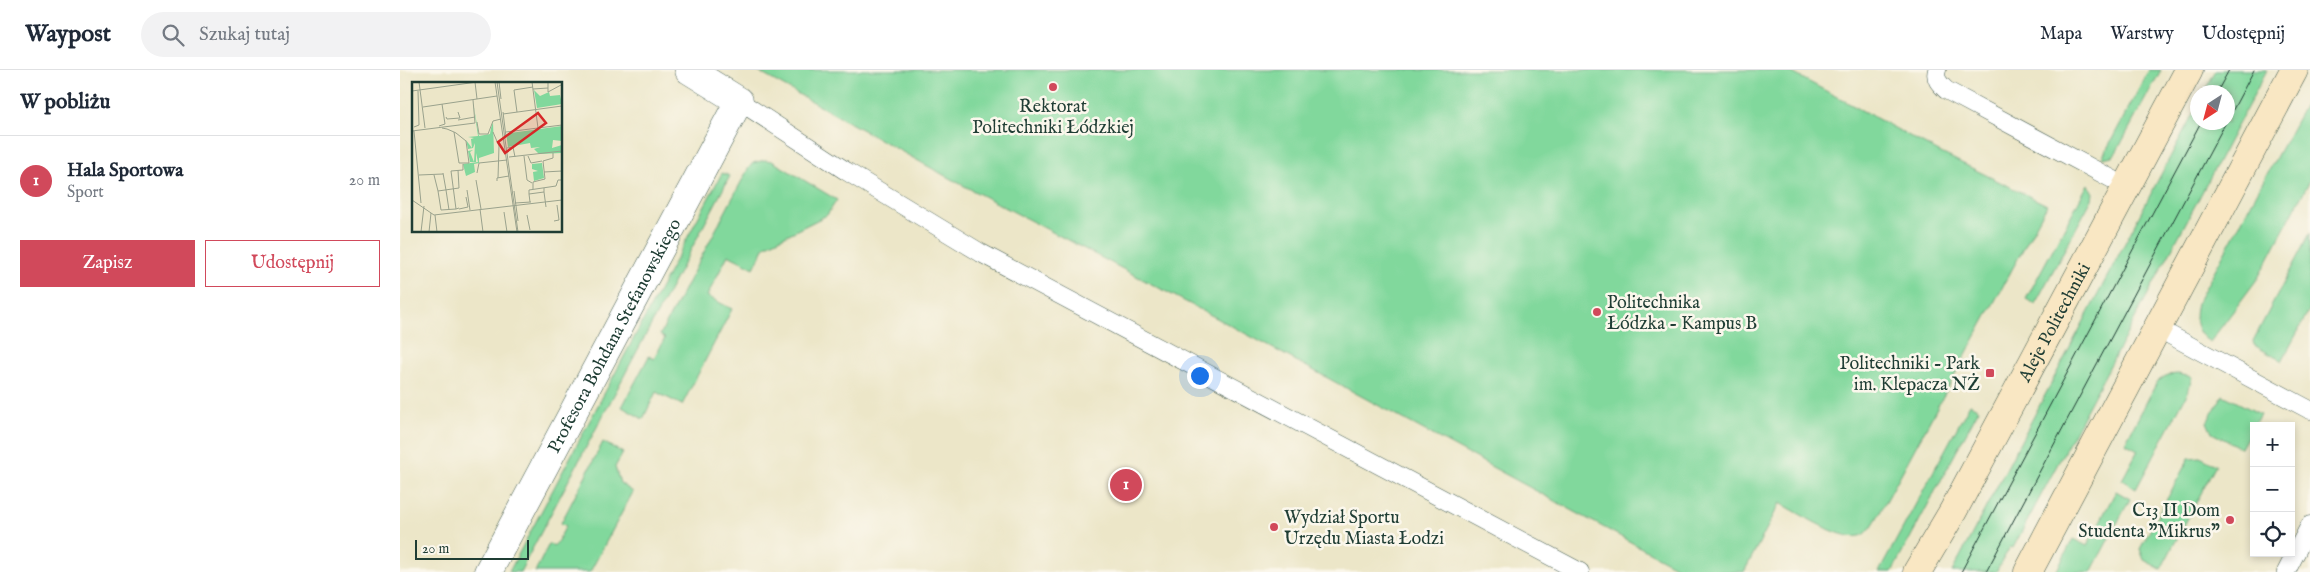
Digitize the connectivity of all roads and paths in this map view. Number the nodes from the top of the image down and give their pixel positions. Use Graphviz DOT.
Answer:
graph roads {
  1 [pos="688,70"];
  2 [pos="1937,70"];
  3 [pos="2189,70"];
  4 [pos="2294,70"];
  5 [pos="740,101"];
  6 [pos="2127,187"];
  7 [pos="2157,328"];
  8 [pos="2310,410"];
  9 [pos="2310,525"];
  10 [pos="488,572"];
  11 [pos="1580,572"];
  12 [pos="1917,572"];
  13 [pos="2028,572"];
  14 [pos="2286,572"];
  1 -- 5 [label="street"];
  2 -- 6 [label="lane"];
  3 -- 6 [label="main road, Aleje Politechniki"];
  4 -- 7 [label="main road"];
  5 -- 10 [label="street, Profesora Bohdana Stefanowskiego"];
  5 -- 11 [label="lane"];
  6 -- 12 [label="main road, Aleje Politechniki"];
  7 -- 8 [label="lane"];
  7 -- 13 [label="main road"];
  9 -- 14 [label="lane"];
}
